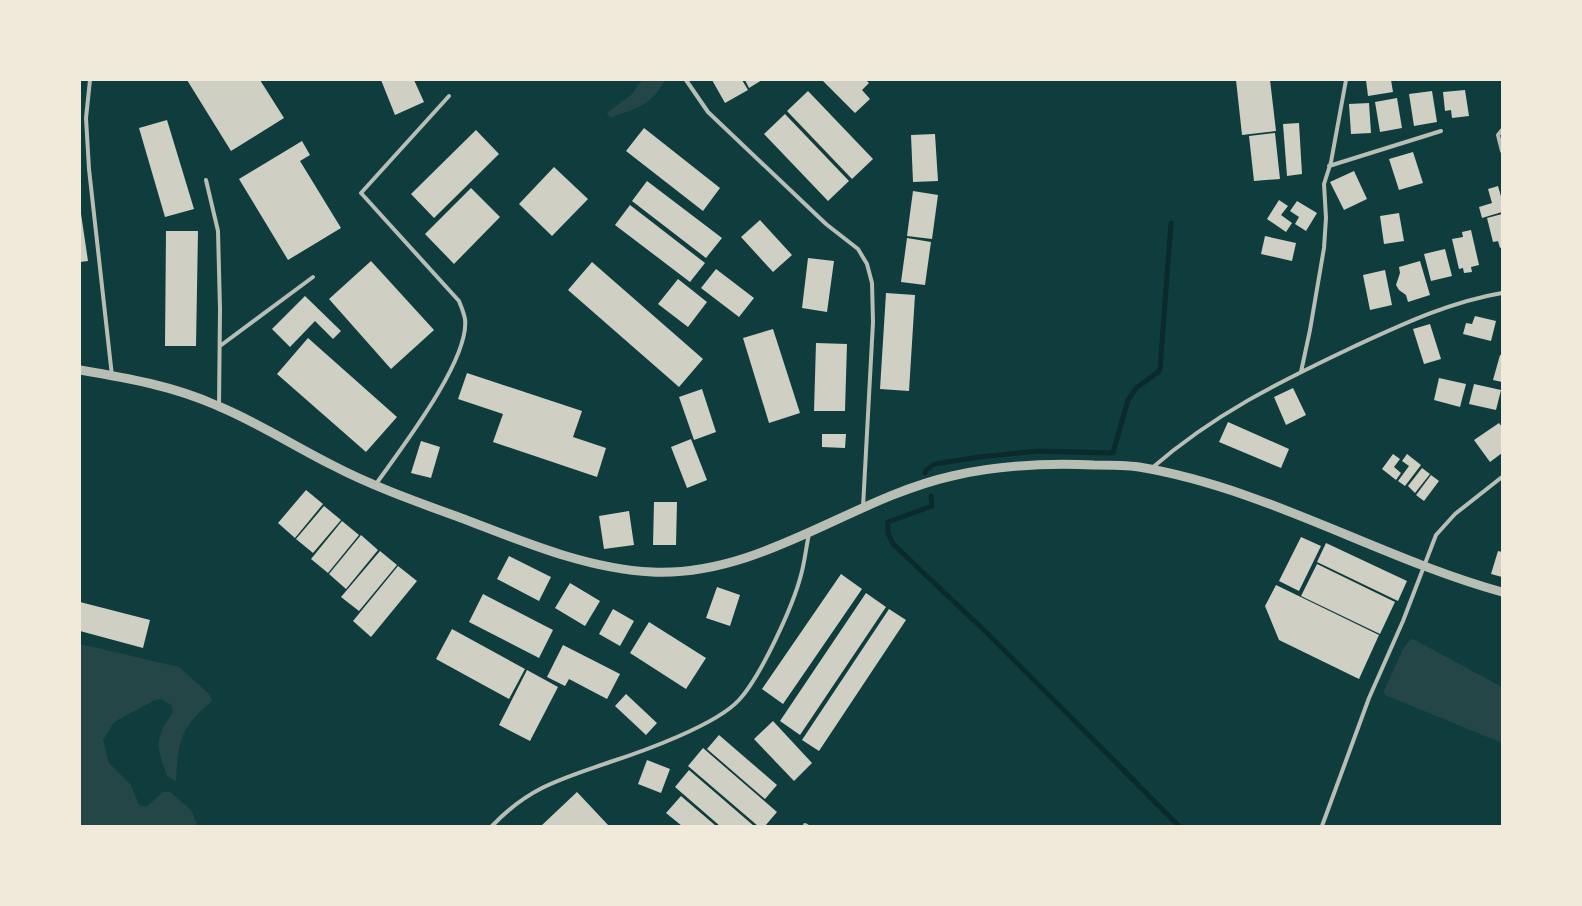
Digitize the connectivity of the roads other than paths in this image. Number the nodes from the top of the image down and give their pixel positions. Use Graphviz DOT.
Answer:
graph roads {
  1 [pos="90,80"];
  2 [pos="686,80"];
  3 [pos="1346,80"];
  4 [pos="449,96"];
  5 [pos="1502,130"];
  6 [pos="1441,131"];
  7 [pos="1502,151"];
  8 [pos="1330,166"];
  9 [pos="206,180"];
  10 [pos="313,277"];
  11 [pos="1502,294"];
  12 [pos="220,346"];
  13 [pos="80,370"];
  14 [pos="1300,372"];
  15 [pos="112,376"];
  16 [pos="219,406"];
  17 [pos="1150,470"];
  18 [pos="1502,476"];
  19 [pos="376,484"];
  20 [pos="863,509"];
  21 [pos="809,534"];
  22 [pos="1424,566"];
  23 [pos="1502,592"];
  24 [pos="492,826"];
  25 [pos="1322,826"];
  1 -- 15 [label="lane"];
  2 -- 20 [label="lane"];
  3 -- 8 [label="lane"];
  4 -- 19 [label="lane"];
  5 -- 7 [label="lane"];
  6 -- 8 [label="lane"];
  8 -- 14 [label="lane"];
  9 -- 12 [label="lane"];
  10 -- 12 [label="lane"];
  11 -- 14 [label="lane"];
  12 -- 16 [label="lane"];
  13 -- 15 [label="street"];
  14 -- 17 [label="lane"];
  15 -- 16 [label="street"];
  16 -- 19 [label="street"];
  17 -- 20 [label="street"];
  17 -- 22 [label="street"];
  18 -- 22 [label="lane"];
  19 -- 21 [label="street"];
  20 -- 21 [label="street"];
  21 -- 24 [label="lane"];
  22 -- 23 [label="street"];
  22 -- 25 [label="lane"];
}
